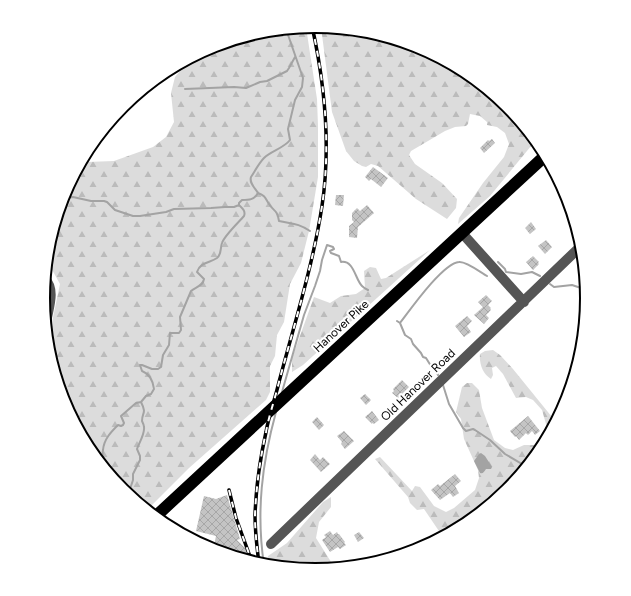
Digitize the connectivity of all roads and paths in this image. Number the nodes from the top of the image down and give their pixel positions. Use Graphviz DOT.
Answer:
graph roads {
  1 [pos="541,160"];
  2 [pos="462,233"];
  3 [pos="576,251"];
  4 [pos="51,288"];
  5 [pos="50,302"];
  6 [pos="524,302"];
  7 [pos="160,512"];
  8 [pos="271,544"];
  1 -- 2 [label="highway, Hanover Pike"];
  2 -- 6 [label="street"];
  2 -- 7 [label="highway, Hanover Pike"];
  3 -- 6 [label="street, Old Hanover Road"];
  4 -- 5 [label="street"];
  6 -- 8 [label="street, Old Hanover Road"];
}
